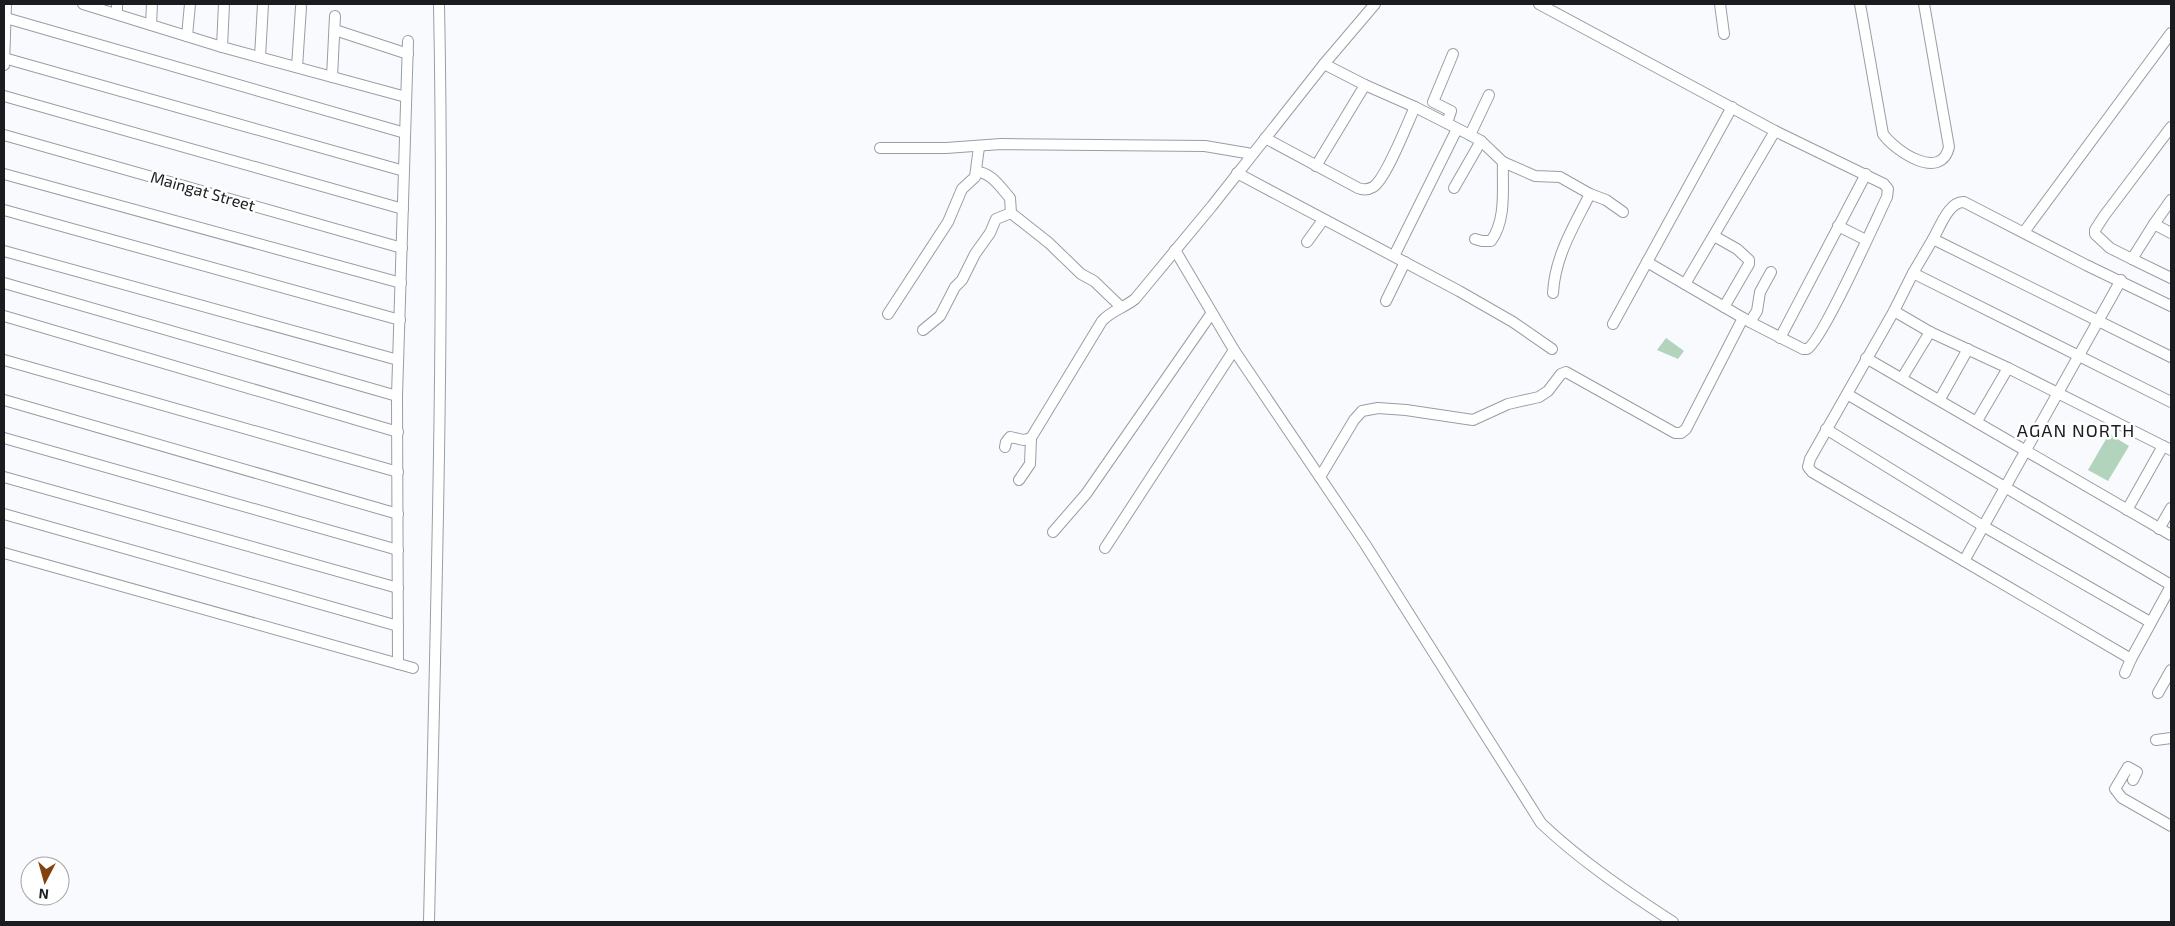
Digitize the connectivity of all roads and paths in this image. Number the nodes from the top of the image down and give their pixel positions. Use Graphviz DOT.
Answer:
graph roads {
  1 [pos="6,4"];
  2 [pos="83,4"];
  3 [pos="152,4"];
  4 [pos="190,4"];
  5 [pos="224,4"];
  6 [pos="263,4"];
  7 [pos="439,4"];
  8 [pos="1375,4"];
  9 [pos="1539,4"];
  10 [pos="1720,4"];
  11 [pos="1860,4"];
  12 [pos="1924,4"];
  13 [pos="302,7"];
  14 [pos="117,9"];
  15 [pos="335,16"];
  16 [pos="6,18"];
  17 [pos="151,25"];
  18 [pos="334,30"];
  19 [pos="2171,33"];
  20 [pos="1724,34"];
  21 [pos="187,36"];
  22 [pos="408,41"];
  23 [pos="222,47"];
  24 [pos="408,54"];
  25 [pos="1453,54"];
  26 [pos="260,57"];
  27 [pos="4,58"];
  28 [pos="1324,64"];
  29 [pos="4,65"];
  30 [pos="297,67"];
  31 [pos="332,77"];
  32 [pos="1364,85"];
  33 [pos="1489,95"];
  34 [pos="4,96"];
  35 [pos="406,97"];
  36 [pos="1415,107"];
  37 [pos="1732,107"];
  38 [pos="1446,123"];
  39 [pos="2171,127"];
  40 [pos="1457,129"];
  41 [pos="1775,131"];
  42 [pos="405,133"];
  43 [pos="1470,134"];
  44 [pos="4,135"];
  45 [pos="1266,138"];
  46 [pos="1481,141"];
  47 [pos="980,147"];
  48 [pos="880,148"];
  49 [pos="1252,154"];
  50 [pos="1503,162"];
  51 [pos="1316,166"];
  52 [pos="404,171"];
  53 [pos="976,172"];
  54 [pos="1236,173"];
  55 [pos="4,174"];
  56 [pos="1866,174"];
  57 [pos="1454,188"];
  58 [pos="1590,194"];
  59 [pos="2171,200"];
  60 [pos="403,208"];
  61 [pos="4,210"];
  62 [pos="1623,212"];
  63 [pos="1010,213"];
  64 [pos="1323,220"];
  65 [pos="2154,224"];
  66 [pos="1838,226"];
  67 [pos="2024,232"];
  68 [pos="2171,233"];
  69 [pos="1714,236"];
  70 [pos="1933,238"];
  71 [pos="1475,239"];
  72 [pos="1866,240"];
  73 [pos="1307,242"];
  74 [pos="402,248"];
  75 [pos="1175,250"];
  76 [pos="4,251"];
  77 [pos="1394,256"];
  78 [pos="2132,259"];
  79 [pos="1405,262"];
  80 [pos="1647,262"];
  81 [pos="1771,272"];
  82 [pos="1913,273"];
  83 [pos="2171,278"];
  84 [pos="2121,280"];
  85 [pos="4,283"];
  86 [pos="401,283"];
  87 [pos="1684,284"];
  88 [pos="1553,293"];
  89 [pos="1386,301"];
  90 [pos="2171,306"];
  91 [pos="1121,307"];
  92 [pos="1724,307"];
  93 [pos="1894,312"];
  94 [pos="888,314"];
  95 [pos="1212,314"];
  96 [pos="4,316"];
  97 [pos="400,320"];
  98 [pos="1746,320"];
  99 [pos="2100,320"];
  100 [pos="1613,324"];
  101 [pos="923,330"];
  102 [pos="1930,332"];
  103 [pos="1780,338"];
  104 [pos="1552,349"];
  105 [pos="1968,349"];
  106 [pos="1234,350"];
  107 [pos="2078,356"];
  108 [pos="2171,357"];
  109 [pos="1866,358"];
  110 [pos="4,360"];
  111 [pos="398,360"];
  112 [pos="2008,368"];
  113 [pos="1902,378"];
  114 [pos="1847,394"];
  115 [pos="2058,394"];
  116 [pos="397,396"];
  117 [pos="4,400"];
  118 [pos="1940,400"];
  119 [pos="2171,402"];
  120 [pos="1977,421"];
  121 [pos="1826,429"];
  122 [pos="398,432"];
  123 [pos="4,438"];
  124 [pos="1031,438"];
  125 [pos="1005,447"];
  126 [pos="2167,448"];
  127 [pos="2024,450"];
  128 [pos="398,472"];
  129 [pos="4,477"];
  130 [pos="1320,477"];
  131 [pos="1019,480"];
  132 [pos="2003,487"];
  133 [pos="2171,508"];
  134 [pos="2126,510"];
  135 [pos="4,514"];
  136 [pos="398,514"];
  137 [pos="1983,526"];
  138 [pos="2159,529"];
  139 [pos="1053,532"];
  140 [pos="2171,536"];
  141 [pos="1105,548"];
  142 [pos="398,550"];
  143 [pos="4,553"];
  144 [pos="1964,561"];
  145 [pos="2171,585"];
  146 [pos="398,588"];
  147 [pos="2150,622"];
  148 [pos="398,626"];
  149 [pos="2130,659"];
  150 [pos="398,664"];
  151 [pos="413,668"];
  152 [pos="2125,673"];
  153 [pos="2170,675"];
  154 [pos="2158,693"];
  155 [pos="2170,738"];
  156 [pos="2159,743"];
  157 [pos="2133,780"];
  158 [pos="2171,826"];
  159 [pos="430,922"];
  160 [pos="1673,922"];
  1 -- 16 [label="street"];
  2 -- 14 [label="street"];
  3 -- 17 [label="street"];
  4 -- 21 [label="street"];
  5 -- 23 [label="street"];
  6 -- 26 [label="street"];
  7 -- 159 [label="street"];
  8 -- 28 [label="street"];
  9 -- 37 [label="street"];
  10 -- 20 [label="street"];
  11 -- 12 [label="street"];
  13 -- 30 [label="street"];
  14 -- 17 [label="street"];
  15 -- 18 [label="street"];
  16 -- 27 [label="street"];
  16 -- 42 [label="street"];
  17 -- 21 [label="street"];
  18 -- 24 [label="street"];
  18 -- 31 [label="street"];
  19 -- 67 [label="street"];
  21 -- 23 [label="street"];
  22 -- 24 [label="street"];
  23 -- 26 [label="street"];
  24 -- 35 [label="street"];
  25 -- 38 [label="street"];
  26 -- 30 [label="street"];
  27 -- 29 [label="street"];
  27 -- 52 [label="street"];
  28 -- 32 [label="street"];
  28 -- 45 [label="street"];
  30 -- 31 [label="street"];
  31 -- 35 [label="street"];
  32 -- 36 [label="street"];
  32 -- 51 [label="street"];
  33 -- 43 [label="street"];
  34 -- 60 [label="street"];
  35 -- 42 [label="street"];
  36 -- 38 [label="street"];
  36 -- 51 [label="street"];
  37 -- 41 [label="street"];
  37 -- 80 [label="street"];
  38 -- 40 [label="street"];
  39 -- 78 [label="street"];
  40 -- 43 [label="street"];
  40 -- 77 [label="street"];
  41 -- 56 [label="street"];
  41 -- 69 [label="street"];
  42 -- 52 [label="street"];
  43 -- 46 [label="street"];
  44 -- 74 [label="street, Maingat Street"];
  45 -- 49 [label="street"];
  45 -- 51 [label="street"];
  46 -- 50 [label="street"];
  46 -- 57 [label="street"];
  47 -- 48 [label="street"];
  47 -- 49 [label="street"];
  47 -- 53 [label="street"];
  49 -- 54 [label="street"];
  50 -- 58 [label="street"];
  50 -- 71 [label="street"];
  52 -- 60 [label="street"];
  53 -- 63 [label="street"];
  53 -- 94 [label="street"];
  54 -- 64 [label="street"];
  54 -- 75 [label="street"];
  55 -- 86 [label="street"];
  56 -- 66 [label="street"];
  56 -- 72 [label="street"];
  58 -- 62 [label="street"];
  58 -- 88 [label="street"];
  59 -- 65 [label="street"];
  60 -- 74 [label="street"];
  61 -- 97 [label="street"];
  63 -- 91 [label="street"];
  63 -- 101 [label="street"];
  64 -- 73 [label="street"];
  64 -- 77 [label="street"];
  65 -- 68 [label="street"];
  65 -- 78 [label="street"];
  66 -- 72 [label="street"];
  66 -- 103 [label="street"];
  67 -- 70 [label="street"];
  67 -- 84 [label="street"];
  69 -- 87 [label="street"];
  69 -- 92 [label="street"];
  70 -- 82 [label="street"];
  70 -- 99 [label="street"];
  72 -- 103 [label="street"];
  74 -- 86 [label="street"];
  75 -- 91 [label="street"];
  75 -- 95 [label="street"];
  76 -- 111 [label="street"];
  77 -- 79 [label="street"];
  78 -- 83 [label="street"];
  79 -- 89 [label="street"];
  79 -- 104 [label="street"];
  80 -- 87 [label="street"];
  80 -- 100 [label="street"];
  81 -- 98 [label="street"];
  82 -- 93 [label="street"];
  82 -- 107 [label="street"];
  84 -- 90 [label="street"];
  84 -- 99 [label="street"];
  85 -- 116 [label="street"];
  86 -- 97 [label="street"];
  87 -- 92 [label="street"];
  91 -- 124 [label="street"];
  92 -- 98 [label="street"];
  93 -- 102 [label="street"];
  93 -- 109 [label="street"];
  95 -- 106 [label="street"];
  95 -- 139 [label="street"];
  96 -- 122 [label="street"];
  97 -- 111 [label="street"];
  98 -- 103 [label="street"];
  98 -- 130 [label="street"];
  99 -- 107 [label="street"];
  99 -- 108 [label="street"];
  102 -- 105 [label="street"];
  102 -- 113 [label="street"];
  105 -- 112 [label="street"];
  105 -- 118 [label="street"];
  106 -- 130 [label="street"];
  106 -- 141 [label="street"];
  107 -- 115 [label="street"];
  107 -- 119 [label="street"];
  109 -- 113 [label="street"];
  109 -- 114 [label="street"];
  110 -- 128 [label="street"];
  111 -- 116 [label="street"];
  112 -- 115 [label="street"];
  112 -- 120 [label="street"];
  113 -- 118 [label="street"];
  114 -- 121 [label="street"];
  114 -- 132 [label="street"];
  115 -- 126 [label="street"];
  115 -- 127 [label="street"];
  116 -- 122 [label="street"];
  117 -- 136 [label="street"];
  118 -- 120 [label="street"];
  120 -- 127 [label="street"];
  121 -- 137 [label="street"];
  121 -- 144 [label="street"];
  122 -- 128 [label="street"];
  123 -- 142 [label="street"];
  124 -- 125 [label="street"];
  124 -- 131 [label="street"];
  126 -- 134 [label="street"];
  127 -- 132 [label="street"];
  127 -- 134 [label="street"];
  128 -- 136 [label="street"];
  129 -- 146 [label="street"];
  130 -- 160 [label="street"];
  132 -- 137 [label="street"];
  132 -- 145 [label="street"];
  133 -- 138 [label="street"];
  134 -- 138 [label="street"];
  135 -- 148 [label="street"];
  136 -- 142 [label="street"];
  137 -- 144 [label="street"];
  137 -- 147 [label="street"];
  138 -- 140 [label="street"];
  142 -- 146 [label="street"];
  143 -- 150 [label="street"];
  144 -- 149 [label="street"];
  145 -- 147 [label="street"];
  146 -- 148 [label="street"];
  147 -- 149 [label="street"];
  148 -- 150 [label="street"];
  149 -- 152 [label="street"];
  150 -- 151 [label="street"];
  153 -- 154 [label="street"];
  155 -- 156 [label="street"];
  157 -- 158 [label="street"];
}
